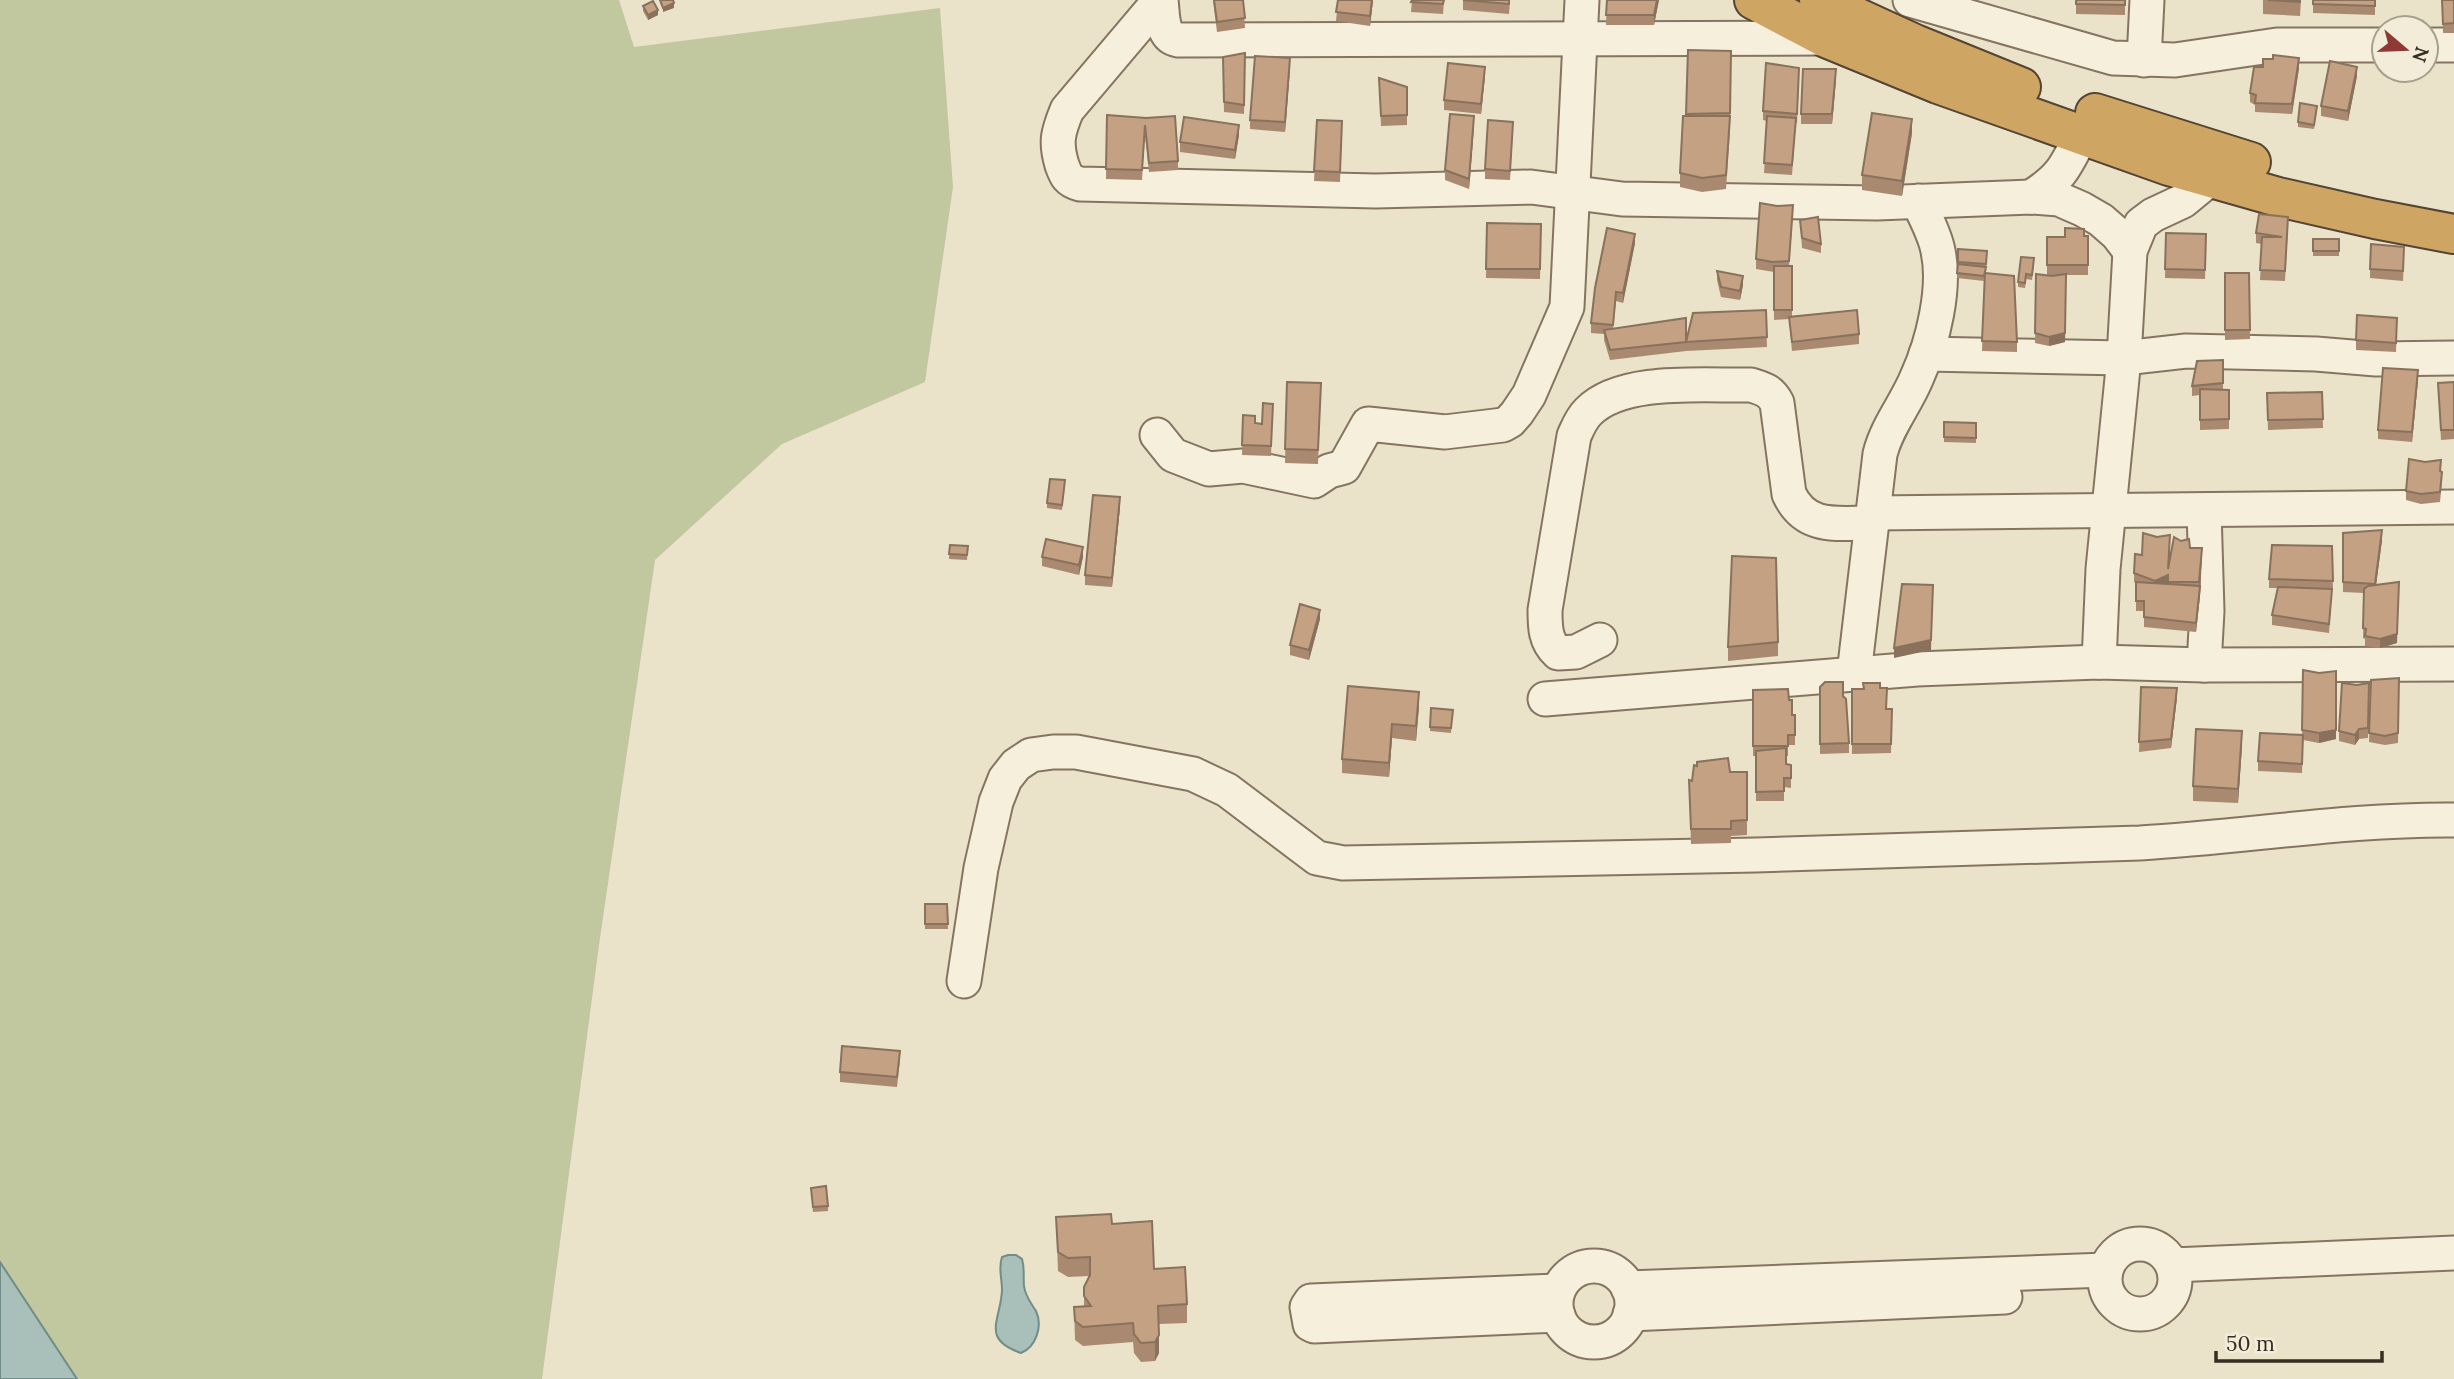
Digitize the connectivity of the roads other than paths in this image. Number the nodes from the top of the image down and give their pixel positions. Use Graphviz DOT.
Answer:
graph roads {
  1 [pos="1161,0"];
  2 [pos="1582,0"];
  3 [pos="1754,0"];
  4 [pos="1819,0"];
  5 [pos="1910,0"];
  6 [pos="2147,0"];
  7 [pos="1826,38"];
  8 [pos="1580,39"];
  9 [pos="2370,45"];
  10 [pos="2144,60"];
  11 [pos="2081,136"];
  12 [pos="2211,178"];
  13 [pos="1572,190"];
  14 [pos="2031,197"];
  15 [pos="1918,201"];
  16 [pos="2454,209"];
  17 [pos="2454,234"];
  18 [pos="2130,250"];
  19 [pos="1926,354"];
  20 [pos="2124,358"];
  21 [pos="2454,358"];
  22 [pos="1157,435"];
  23 [pos="2454,507"];
  24 [pos="2204,510"];
  25 [pos="2110,511"];
  26 [pos="1872,518"];
  27 [pos="1600,640"];
  28 [pos="2099,662"];
  29 [pos="2454,664"];
  30 [pos="2204,665"];
  31 [pos="1854,674"];
  32 [pos="1545,699"];
  33 [pos="2454,820"];
  34 [pos="964,981"];
  35 [pos="2454,1253"];
  36 [pos="2454,1273"];
  37 [pos="2174,1277"];
  38 [pos="2106,1281"];
  39 [pos="1629,1301"];
  40 [pos="1558,1303"];
  1 -- 8 [label="street"];
  1 -- 13 [label="street"];
  2 -- 8 [label="street"];
  3 -- 7 [label="highway"];
  4 -- 16 [label="highway"];
  5 -- 10 [label="street"];
  6 -- 10 [label="street"];
  7 -- 8 [label="street"];
  7 -- 11 [label="highway"];
  8 -- 13 [label="street"];
  9 -- 10 [label="street"];
  11 -- 12 [label="highway"];
  11 -- 14 [label="street"];
  12 -- 17 [label="highway"];
  12 -- 18 [label="street"];
  13 -- 15 [label="street"];
  13 -- 22 [label="street"];
  14 -- 15 [label="street"];
  14 -- 18 [label="street"];
  15 -- 19 [label="street"];
  18 -- 20 [label="street"];
  19 -- 20 [label="street"];
  19 -- 26 [label="street"];
  20 -- 21 [label="street"];
  20 -- 25 [label="street"];
  23 -- 24 [label="street"];
  24 -- 25 [label="street"];
  24 -- 30 [label="street"];
  25 -- 26 [label="street"];
  25 -- 28 [label="street"];
  26 -- 27 [label="street"];
  26 -- 31 [label="street"];
  28 -- 30 [label="street"];
  28 -- 31 [label="street"];
  29 -- 30 [label="street"];
  31 -- 32 [label="street"];
  33 -- 34 [label="street"];
  35 -- 37 [label="street"];
  36 -- 37 [label="street"];
  37 -- 38 [label="street"];
  37 -- 38 [label="street"];
  38 -- 39 [label="street"];
  39 -- 40 [label="street"];
  39 -- 40 [label="street"];
  40 -- 40 [label="street"];
}
